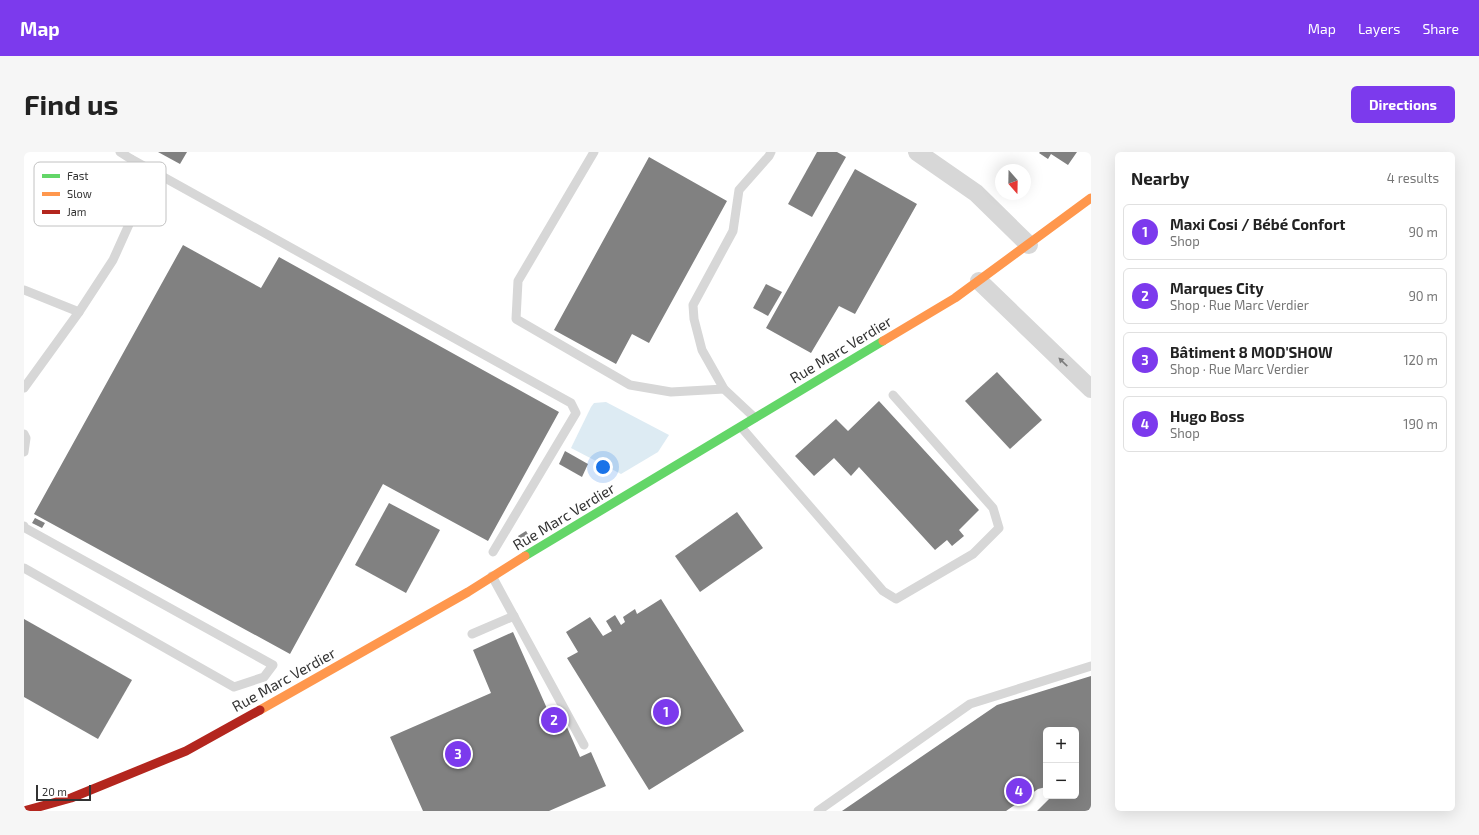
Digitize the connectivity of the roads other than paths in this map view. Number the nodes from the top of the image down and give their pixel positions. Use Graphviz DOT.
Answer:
graph roads {
  1 [pos="120,152"];
  2 [pos="594,152"];
  3 [pos="771,152"];
  4 [pos="917,152"];
  5 [pos="131,159"];
  6 [pos="132,162"];
  7 [pos="136,162"];
  8 [pos="166,178"];
  9 [pos="1091,198"];
  10 [pos="128,226"];
  11 [pos="1029,245"];
  12 [pos="979,281"];
  13 [pos="24,290"];
  14 [pos="79,312"];
  15 [pos="24,388"];
  16 [pos="724,389"];
  17 [pos="1091,389"];
  18 [pos="894,395"];
  19 [pos="755,418"];
  20 [pos="741,427"];
  21 [pos="24,434"];
  22 [pos="24,452"];
  23 [pos="24,526"];
  24 [pos="493,552"];
  25 [pos="24,568"];
  26 [pos="492,576"];
  27 [pos="514,616"];
  28 [pos="472,634"];
  29 [pos="1091,666"];
  30 [pos="584,745"];
  31 [pos="24,811"];
  32 [pos="818,811"];
  1 -- 5 [label="lane"];
  2 -- 16 [label="lane"];
  3 -- 16 [label="lane"];
  4 -- 11 [label="street"];
  5 -- 6 [label="lane"];
  5 -- 7 [label="lane"];
  8 -- 24 [label="lane"];
  9 -- 11 [label="street, Rue Marc Verdier"];
  10 -- 14 [label="lane"];
  11 -- 12 [label="street, Rue Marc Verdier"];
  17 -- 12 [label="street, one-way"];
  12 -- 19 [label="street, Rue Marc Verdier"];
  13 -- 14 [label="lane"];
  14 -- 15 [label="lane"];
  16 -- 19 [label="lane"];
  18 -- 20 [label="lane"];
  19 -- 20 [label="street, Rue Marc Verdier"];
  20 -- 26 [label="street, Rue Marc Verdier"];
  21 -- 22 [label="lane"];
  23 -- 25 [label="lane"];
  26 -- 27 [label="lane"];
  26 -- 31 [label="street, Rue Marc Verdier"];
  27 -- 28 [label="lane"];
  27 -- 30 [label="lane"];
  29 -- 32 [label="lane"];
}
